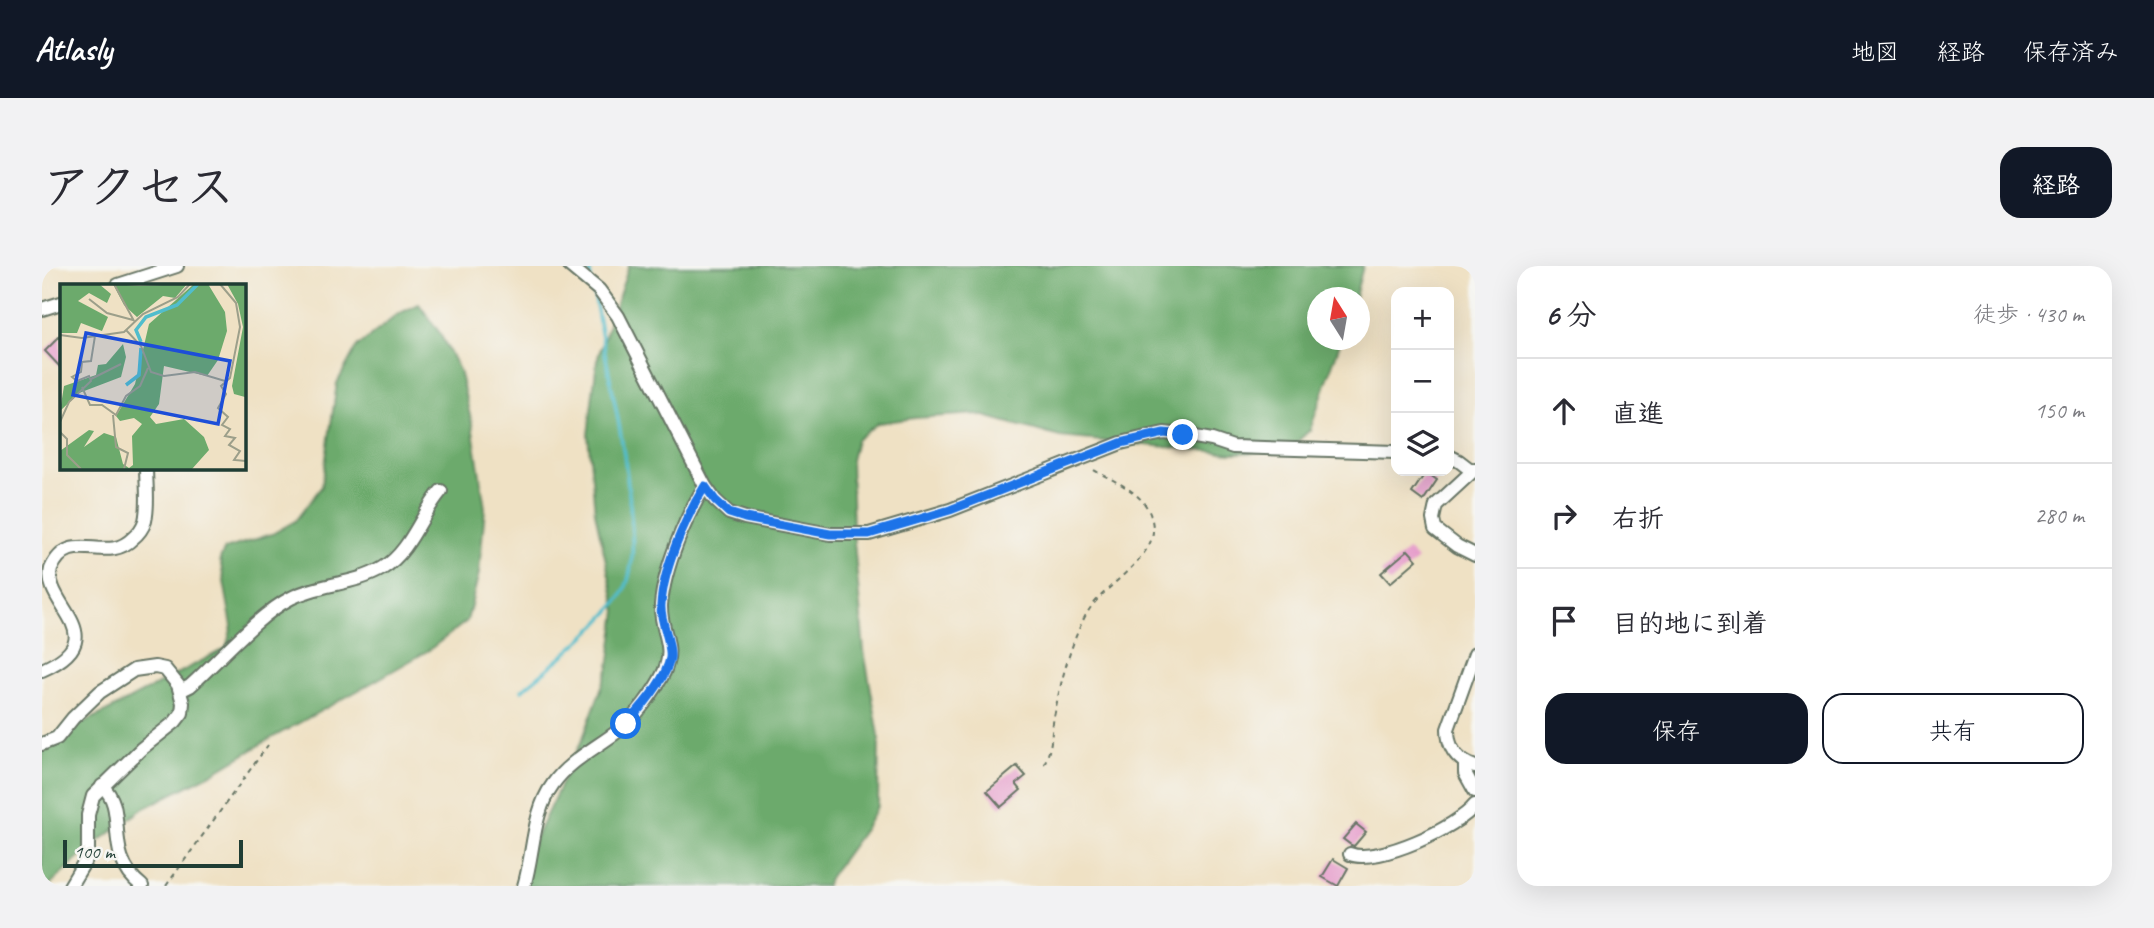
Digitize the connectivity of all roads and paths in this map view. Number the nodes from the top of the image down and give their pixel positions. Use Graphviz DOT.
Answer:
graph roads {
  1 [pos="177,266"];
  2 [pos="570,266"];
  3 [pos="141,282"];
  4 [pos="60,303"];
  5 [pos="42,309"];
  6 [pos="1391,452"];
  7 [pos="1454,459"];
  8 [pos="1077,461"];
  9 [pos="146,469"];
  10 [pos="1474,470"];
  11 [pos="705,486"];
  12 [pos="442,491"];
  13 [pos="1475,555"];
  14 [pos="1475,654"];
  15 [pos="42,670"];
  16 [pos="180,691"];
  17 [pos="42,744"];
  18 [pos="268,745"];
  19 [pos="1044,764"];
  20 [pos="1470,764"];
  21 [pos="102,786"];
  22 [pos="1475,791"];
  23 [pos="1475,805"];
  24 [pos="1350,854"];
  25 [pos="70,886"];
  26 [pos="142,886"];
  27 [pos="166,886"];
  28 [pos="524,886"];
  1 -- 3 [label="street"];
  2 -- 11 [label="street"];
  4 -- 5 [label="street"];
  6 -- 8 [label="street"];
  7 -- 10 [label="street"];
  8 -- 11 [label="street"];
  8 -- 19 [label="path"];
  9 -- 15 [label="street"];
  10 -- 13 [label="street"];
  11 -- 28 [label="street"];
  12 -- 16 [label="street"];
  14 -- 20 [label="street"];
  16 -- 17 [label="street"];
  16 -- 21 [label="street"];
  18 -- 27 [label="path"];
  20 -- 22 [label="street"];
  21 -- 25 [label="street"];
  21 -- 26 [label="street"];
  23 -- 24 [label="street"];
}
